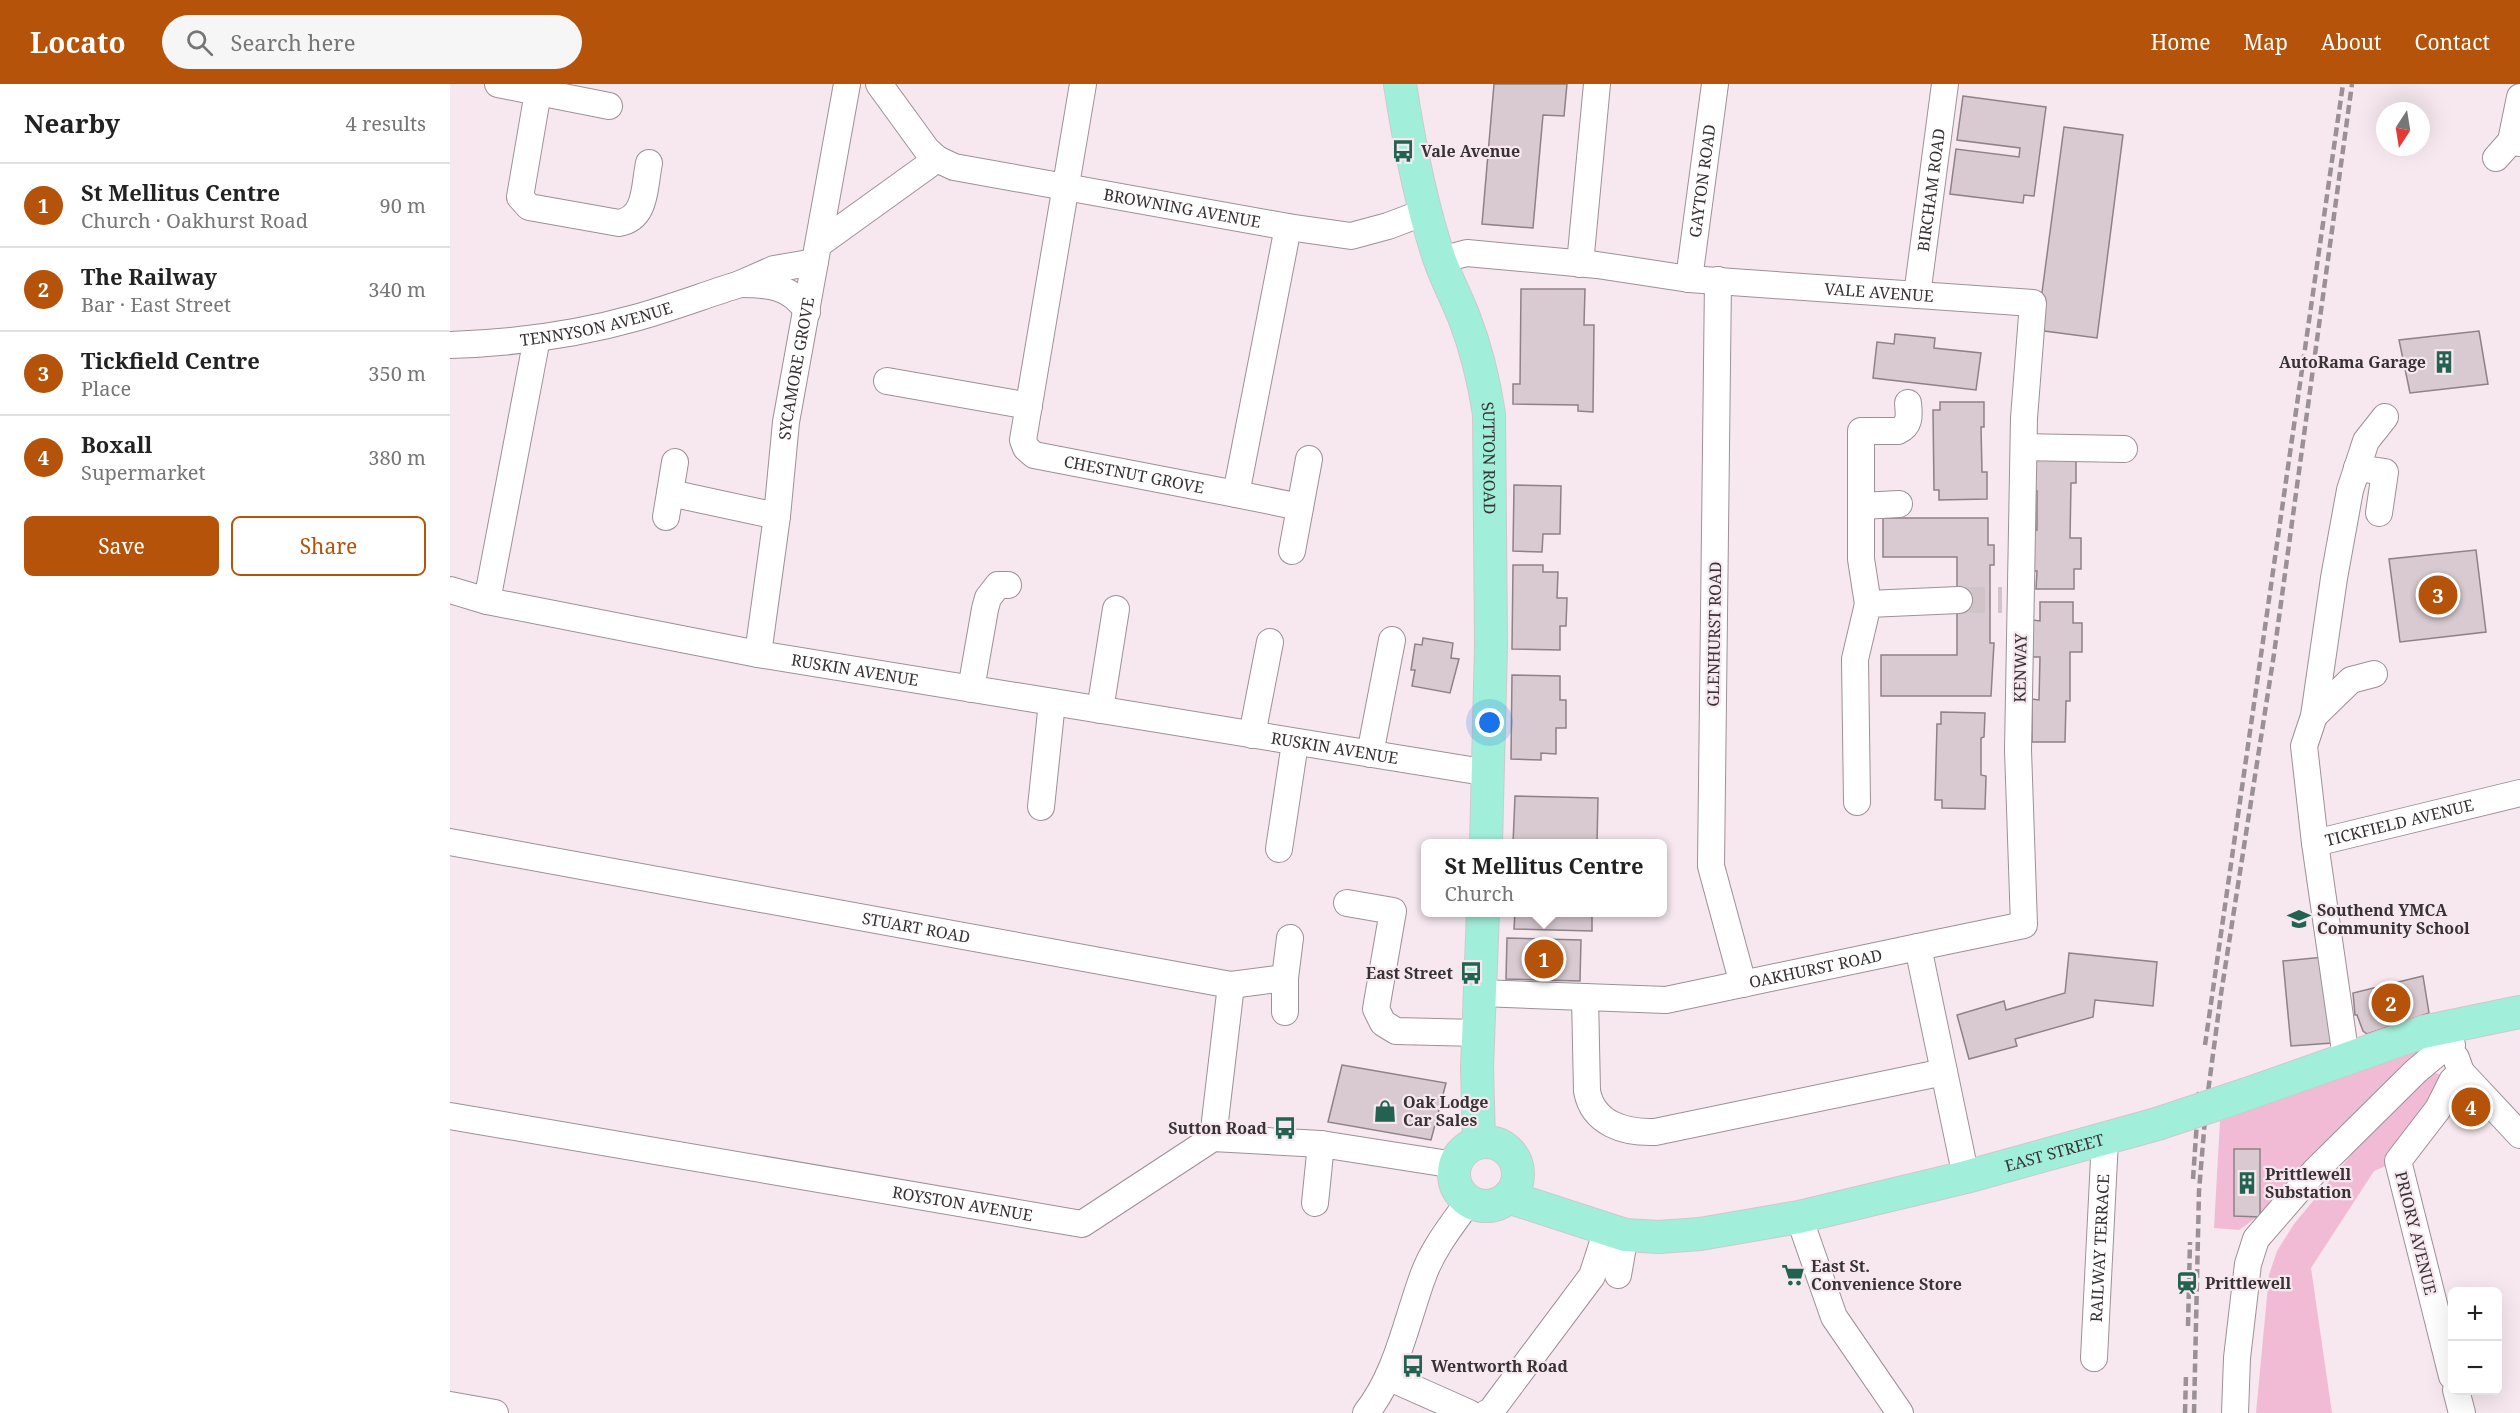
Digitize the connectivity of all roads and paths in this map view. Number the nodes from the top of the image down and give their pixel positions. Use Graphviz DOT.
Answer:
graph roads {
  1 [pos="498,84"];
  2 [pos="847,84"];
  3 [pos="879,84"];
  4 [pos="1083,84"];
  5 [pos="1400,84"];
  6 [pos="1597,84"];
  7 [pos="1715,84"];
  8 [pos="1945,84"];
  9 [pos="538,92"];
  10 [pos="2520,96"];
  11 [pos="609,106"];
  12 [pos="2509,147"];
  13 [pos="937,159"];
  14 [pos="649,163"];
  15 [pos="1064,187"];
  16 [pos="1425,212"];
  17 [pos="1288,227"];
  18 [pos="817,253"];
  19 [pos="1440,260"];
  20 [pos="1580,264"];
  21 [pos="1689,279"];
  22 [pos="1718,280"];
  23 [pos="740,284"];
  24 [pos="1917,295"];
  25 [pos="2033,303"];
  26 [pos="807,312"];
  27 [pos="537,338"];
  28 [pos="450,345"];
  29 [pos="887,381"];
  30 [pos="1908,403"];
  31 [pos="1029,406"];
  32 [pos="2385,417"];
  33 [pos="2025,447"];
  34 [pos="2124,448"];
  35 [pos="1309,459"];
  36 [pos="675,462"];
  37 [pos="2357,468"];
  38 [pos="1236,494"];
  39 [pos="1899,504"];
  40 [pos="1861,506"];
  41 [pos="1300,507"];
  42 [pos="2379,513"];
  43 [pos="777,516"];
  44 [pos="1292,551"];
  45 [pos="1008,585"];
  46 [pos="450,590"];
  47 [pos="1959,600"];
  48 [pos="487,601"];
  49 [pos="1868,604"];
  50 [pos="1116,609"];
  51 [pos="1392,640"];
  52 [pos="1270,642"];
  53 [pos="758,654"];
  54 [pos="2374,674"];
  55 [pos="971,689"];
  56 [pos="1052,702"];
  57 [pos="1100,710"];
  58 [pos="2314,716"];
  59 [pos="1252,735"];
  60 [pos="1295,742"];
  61 [pos="1370,754"];
  62 [pos="1489,773"];
  63 [pos="2520,793"];
  64 [pos="1857,802"];
  65 [pos="1041,807"];
  66 [pos="1486,839"];
  67 [pos="450,842"];
  68 [pos="2315,843"];
  69 [pos="1279,849"];
  70 [pos="1347,903"];
  71 [pos="1484,917"];
  72 [pos="1290,938"];
  73 [pos="1918,947"];
  74 [pos="1285,978"];
  75 [pos="1743,984"];
  76 [pos="1231,985"];
  77 [pos="1480,993"];
  78 [pos="1585,997"];
  79 [pos="1285,1012"];
  80 [pos="2520,1012"];
  81 [pos="1478,1034"];
  82 [pos="2449,1036"];
  83 [pos="2346,1058"];
  84 [pos="1944,1072"];
  85 [pos="2461,1072"];
  86 [pos="450,1116"];
  87 [pos="2520,1135"];
  88 [pos="1213,1138"];
  89 [pos="2105,1139"];
  90 [pos="1479,1142"];
  91 [pos="1321,1144"];
  92 [pos="1455,1166"];
  93 [pos="1518,1166"];
  94 [pos="1966,1177"];
  95 [pos="1508,1197"];
  96 [pos="1469,1201"];
  97 [pos="1315,1203"];
  98 [pos="1799,1217"];
  99 [pos="1605,1229"];
  100 [pos="1617,1275"];
  101 [pos="2094,1358"];
  102 [pos="2448,1360"];
  103 [pos="1388,1377"];
  104 [pos="2457,1395"];
  105 [pos="450,1405"];
  106 [pos="495,1413"];
  107 [pos="1366,1413"];
  108 [pos="1469,1413"];
  109 [pos="1487,1413"];
  110 [pos="1900,1413"];
  111 [pos="2235,1413"];
  112 [pos="2462,1413"];
  1 -- 9 [label="street"];
  2 -- 18 [label="street, SYCAMORE GROVE"];
  3 -- 13 [label="street, BROWNING AVENUE"];
  4 -- 15 [label="street, CHESTNUT GROVE"];
  5 -- 16 [label="main road, SUTTON ROAD"];
  6 -- 20 [label="street"];
  7 -- 21 [label="street, GAYTON ROAD"];
  8 -- 24 [label="street, BIRCHAM ROAD"];
  9 -- 11 [label="street"];
  9 -- 14 [label="street"];
  10 -- 12 [label="street"];
  13 -- 15 [label="street, BROWNING AVENUE"];
  13 -- 18 [label="street"];
  15 -- 17 [label="street, BROWNING AVENUE"];
  15 -- 31 [label="street, CHESTNUT GROVE"];
  16 -- 17 [label="street, BROWNING AVENUE"];
  16 -- 19 [label="main road, SUTTON ROAD"];
  17 -- 38 [label="street"];
  18 -- 23 [label="street, TENNYSON AVENUE"];
  18 -- 26 [label="street, SYCAMORE GROVE"];
  19 -- 20 [label="street, VALE AVENUE"];
  19 -- 62 [label="main road, SUTTON ROAD"];
  20 -- 21 [label="street, VALE AVENUE"];
  21 -- 22 [label="street, VALE AVENUE"];
  22 -- 24 [label="street, VALE AVENUE"];
  22 -- 75 [label="street, GLENHURST ROAD"];
  23 -- 26 [label="street, TENNYSON AVENUE"];
  23 -- 27 [label="street, TENNYSON AVENUE"];
  24 -- 25 [label="street, VALE AVENUE"];
  25 -- 33 [label="street, KENWAY"];
  26 -- 43 [label="street, SYCAMORE GROVE"];
  27 -- 28 [label="street, TENNYSON AVENUE"];
  27 -- 48 [label="street"];
  29 -- 31 [label="street"];
  30 -- 40 [label="street"];
  31 -- 38 [label="street, CHESTNUT GROVE"];
  32 -- 37 [label="street"];
  33 -- 34 [label="street"];
  33 -- 73 [label="street, KENWAY"];
  35 -- 41 [label="street"];
  36 -- 43 [label="street"];
  37 -- 42 [label="street"];
  37 -- 58 [label="street"];
  38 -- 41 [label="street, CHESTNUT GROVE"];
  39 -- 40 [label="street"];
  40 -- 49 [label="street"];
  41 -- 44 [label="street"];
  43 -- 53 [label="street, SYCAMORE GROVE"];
  45 -- 55 [label="street"];
  46 -- 48 [label="street, RUSKIN AVENUE"];
  47 -- 49 [label="street"];
  48 -- 53 [label="street, RUSKIN AVENUE"];
  49 -- 64 [label="street"];
  50 -- 57 [label="street"];
  51 -- 61 [label="street"];
  52 -- 59 [label="street"];
  53 -- 55 [label="street, RUSKIN AVENUE"];
  54 -- 58 [label="street"];
  55 -- 56 [label="street, RUSKIN AVENUE"];
  56 -- 57 [label="street, RUSKIN AVENUE"];
  56 -- 65 [label="street"];
  57 -- 59 [label="street, RUSKIN AVENUE"];
  58 -- 68 [label="street"];
  59 -- 60 [label="street, RUSKIN AVENUE"];
  60 -- 61 [label="street, RUSKIN AVENUE"];
  60 -- 69 [label="street"];
  61 -- 62 [label="street, RUSKIN AVENUE"];
  62 -- 66 [label="main road, SUTTON ROAD"];
  63 -- 68 [label="street, TICKFIELD AVENUE"];
  67 -- 76 [label="street, STUART ROAD"];
  68 -- 83 [label="street, TICKFIELD AVENUE"];
  70 -- 81 [label="street"];
  71 -- 77 [label="main road"];
  72 -- 74 [label="street"];
  73 -- 75 [label="street, OAKHURST ROAD"];
  73 -- 84 [label="street"];
  74 -- 76 [label="street, STUART ROAD"];
  74 -- 79 [label="street"];
  75 -- 78 [label="street, OAKHURST ROAD"];
  76 -- 88 [label="street"];
  77 -- 78 [label="street, OAKHURST ROAD"];
  77 -- 81 [label="main road"];
  78 -- 84 [label="street"];
  80 -- 82 [label="main road, EAST STREET"];
  81 -- 90 [label="main road"];
  82 -- 83 [label="main road, EAST STREET"];
  82 -- 85 [label="street"];
  82 -- 111 [label="street"];
  83 -- 89 [label="main road, EAST STREET, bridge"];
  84 -- 94 [label="street"];
  85 -- 87 [label="street"];
  85 -- 102 [label="street, PRIORY AVENUE"];
  86 -- 88 [label="street, ROYSTON AVENUE"];
  88 -- 91 [label="street"];
  89 -- 94 [label="main road, EAST STREET"];
  89 -- 101 [label="street, RAILWAY TERRACE"];
  90 -- 92 [label="main road"];
  90 -- 93 [label="main road"];
  91 -- 92 [label="street"];
  91 -- 97 [label="street"];
  92 -- 96 [label="main road"];
  93 -- 95 [label="main road"];
  93 -- 99 [label="main road"];
  94 -- 98 [label="main road, EAST STREET"];
  95 -- 96 [label="main road"];
  95 -- 99 [label="main road, EAST STREET"];
  96 -- 103 [label="street"];
  98 -- 99 [label="main road, EAST STREET"];
  98 -- 110 [label="street"];
  99 -- 100 [label="street"];
  99 -- 109 [label="street"];
  103 -- 107 [label="street"];
  103 -- 108 [label="street"];
  104 -- 112 [label="street"];
  105 -- 106 [label="street"];
}
